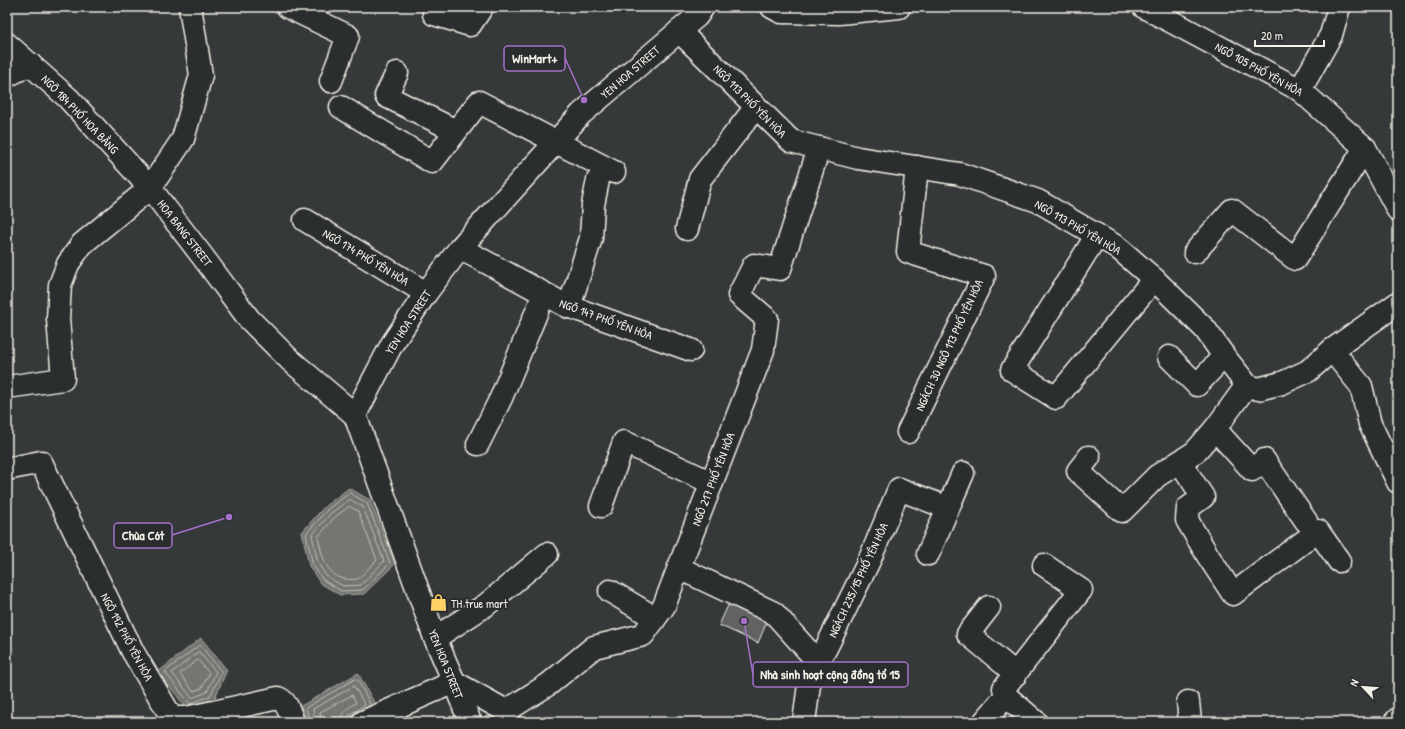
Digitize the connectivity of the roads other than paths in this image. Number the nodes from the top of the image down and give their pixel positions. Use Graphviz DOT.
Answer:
graph roads {
  1 [pos="190,7"];
  2 [pos="288,7"];
  3 [pos="482,7"];
  4 [pos="703,7"];
  5 [pos="772,7"];
  6 [pos="899,7"];
  7 [pos="1144,7"];
  8 [pos="1339,7"];
  9 [pos="434,14"];
  10 [pos="679,31"];
  11 [pos="7,44"];
  12 [pos="30,64"];
  13 [pos="397,73"];
  14 [pos="7,76"];
  15 [pos="331,80"];
  16 [pos="1300,90"];
  17 [pos="341,107"];
  18 [pos="756,107"];
  19 [pos="456,131"];
  20 [pos="557,141"];
  21 [pos="819,148"];
  22 [pos="1365,148"];
  23 [pos="917,167"];
  24 [pos="150,188"];
  25 [pos="1398,210"];
  26 [pos="305,220"];
  27 [pos="686,229"];
  28 [pos="1097,234"];
  29 [pos="460,248"];
  30 [pos="1195,252"];
  31 [pos="1154,279"];
  32 [pos="426,293"];
  33 [pos="544,294"];
  34 [pos="1398,303"];
  35 [pos="569,307"];
  36 [pos="691,350"];
  37 [pos="1332,350"];
  38 [pos="1224,356"];
  39 [pos="1170,357"];
  40 [pos="1247,385"];
  41 [pos="7,387"];
  42 [pos="355,415"];
  43 [pos="1215,429"];
  44 [pos="908,432"];
  45 [pos="478,444"];
  46 [pos="1090,457"];
  47 [pos="1180,462"];
  48 [pos="7,468"];
  49 [pos="964,473"];
  50 [pos="1398,482"];
  51 [pos="712,483"];
  52 [pos="601,506"];
  53 [pos="948,508"];
  54 [pos="1306,521"];
  55 [pos="547,554"];
  56 [pos="928,554"];
  57 [pos="1339,561"];
  58 [pos="1044,566"];
  59 [pos="679,568"];
  60 [pos="610,591"];
  61 [pos="989,607"];
  62 [pos="655,618"];
  63 [pos="434,638"];
  64 [pos="820,659"];
  65 [pos="1016,674"];
  66 [pos="454,682"];
  67 [pos="1006,696"];
  68 [pos="1398,719"];
  69 [pos="293,722"];
  70 [pos="363,722"];
  71 [pos="470,722"];
  72 [pos="804,722"];
  73 [pos="984,722"];
  74 [pos="1036,722"];
  75 [pos="1395,722"];
  1 -- 24 [label="street, HOA BANG STREET"];
  2 -- 15 [label="street"];
  3 -- 9 [label="street"];
  4 -- 10 [label="street, YEN HOA STREET"];
  5 -- 6 [label="street"];
  7 -- 16 [label="street, NGÕ 105 PHỐ YÊN HÒA"];
  8 -- 16 [label="street"];
  10 -- 18 [label="street, NGÕ 113 PHỐ YÊN HÒA"];
  10 -- 20 [label="street, YEN HOA STREET"];
  11 -- 12 [label="street, NGÕ 184 PHỐ HOA BẰNG"];
  12 -- 14 [label="street"];
  12 -- 24 [label="street, NGÕ 184 PHỐ HOA BẰNG"];
  13 -- 19 [label="street"];
  16 -- 22 [label="street, NGÕ 105 PHỐ YÊN HÒA"];
  17 -- 19 [label="street"];
  18 -- 21 [label="street, NGÕ 113 PHỐ YÊN HÒA"];
  18 -- 27 [label="street"];
  19 -- 20 [label="street"];
  20 -- 29 [label="street, YEN HOA STREET"];
  20 -- 35 [label="street"];
  21 -- 23 [label="street, NGÕ 113 PHỐ YÊN HÒA"];
  21 -- 51 [label="street, NGÕ 217 PHỐ YÊN HÒA"];
  22 -- 25 [label="street, NGÕ 105 PHỐ YÊN HÒA"];
  22 -- 30 [label="street"];
  23 -- 28 [label="street, NGÕ 113 PHỐ YÊN HÒA"];
  23 -- 44 [label="street, NGÁCH 30 NGÕ 113 PHỐ YÊN HÒA"];
  24 -- 41 [label="street"];
  24 -- 42 [label="street, HOA BANG STREET"];
  26 -- 32 [label="street, NGÕ 174 PHỐ YÊN HÒA"];
  28 -- 31 [label="street, NGÕ 113 PHỐ YÊN HÒA"];
  28 -- 31 [label="street"];
  29 -- 32 [label="street, YEN HOA STREET"];
  29 -- 33 [label="street, NGÕ 147 PHỐ YÊN HÒA"];
  31 -- 38 [label="street, NGÕ 113 PHỐ YÊN HÒA"];
  32 -- 42 [label="street, YEN HOA STREET"];
  33 -- 35 [label="street, NGÕ 147 PHỐ YÊN HÒA"];
  33 -- 45 [label="street"];
  34 -- 37 [label="street"];
  35 -- 36 [label="street, NGÕ 147 PHỐ YÊN HÒA"];
  37 -- 40 [label="street"];
  37 -- 50 [label="street"];
  38 -- 39 [label="street"];
  38 -- 40 [label="street, NGÕ 113 PHỐ YÊN HÒA"];
  40 -- 43 [label="street"];
  42 -- 63 [label="street, YEN HOA STREET"];
  43 -- 47 [label="street"];
  43 -- 54 [label="street"];
  46 -- 47 [label="street"];
  47 -- 57 [label="street"];
  48 -- 69 [label="street, NGÕ 192 PHỐ YÊN HÒA"];
  49 -- 53 [label="street"];
  51 -- 52 [label="street"];
  51 -- 59 [label="street, NGÕ 217 PHỐ YÊN HÒA"];
  53 -- 56 [label="street"];
  53 -- 64 [label="street, NGÁCH 235/15 PHỐ YÊN HÒA"];
  55 -- 63 [label="street"];
  58 -- 65 [label="street"];
  59 -- 62 [label="street, NGÕ 217 PHỐ YÊN HÒA"];
  59 -- 64 [label="street"];
  60 -- 62 [label="street"];
  61 -- 65 [label="street"];
  62 -- 66 [label="street, NGÕ 217 PHỐ YÊN HÒA"];
  63 -- 66 [label="street, YEN HOA STREET"];
  64 -- 72 [label="street, NGÁCH 235/15 PHỐ YÊN HÒA"];
  65 -- 67 [label="street"];
  66 -- 70 [label="street"];
  66 -- 71 [label="street, YEN HOA STREET"];
  67 -- 73 [label="street"];
  67 -- 74 [label="street"];
  68 -- 75 [label="street"];
}
